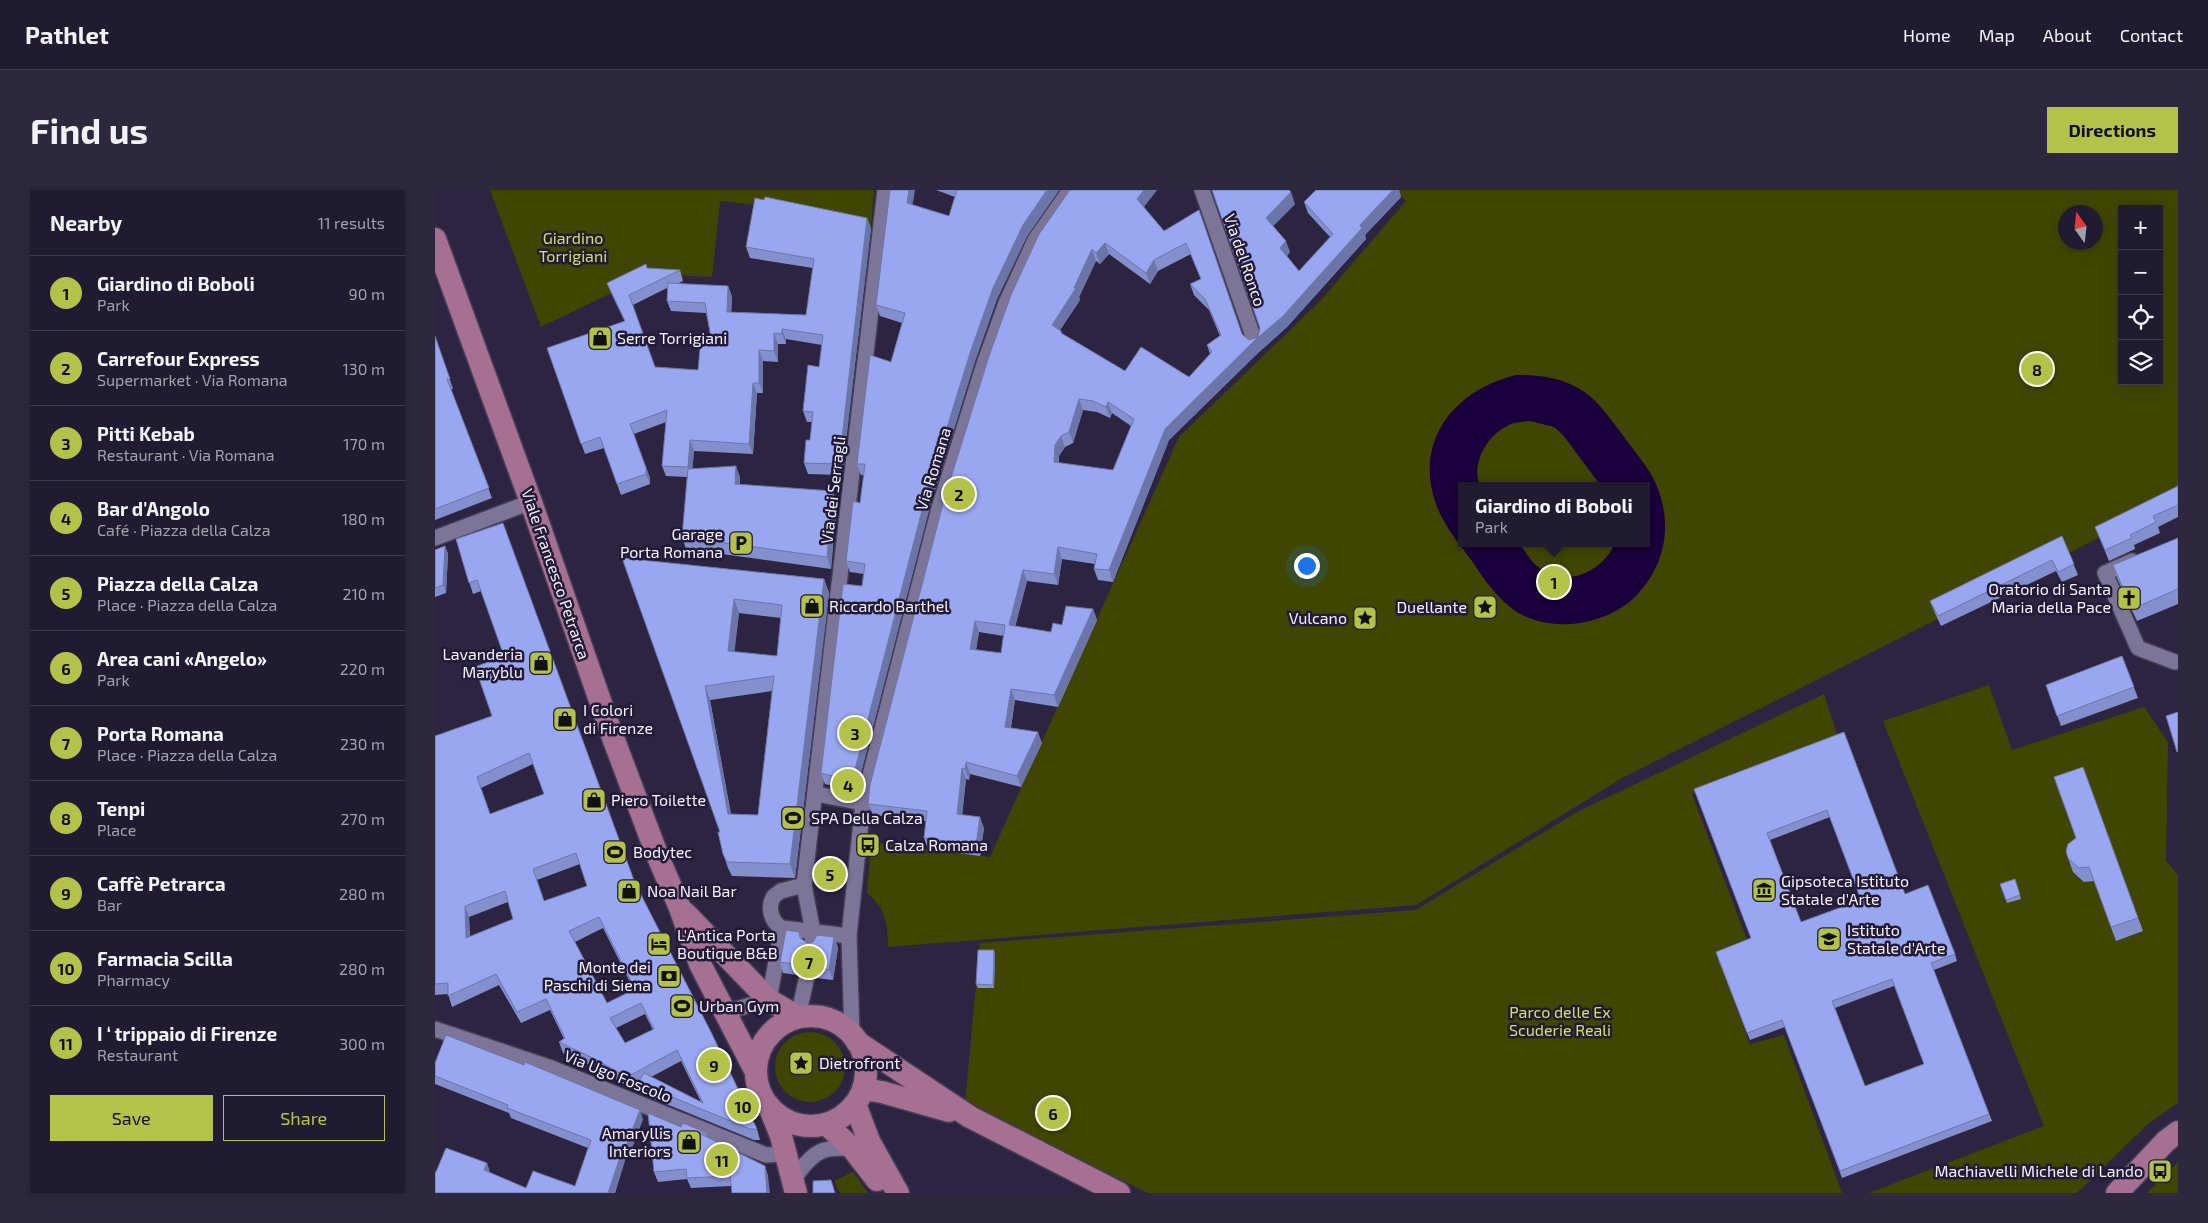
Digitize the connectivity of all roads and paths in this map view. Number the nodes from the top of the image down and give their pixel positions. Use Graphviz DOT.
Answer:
graph roads {
  1 [pos="885,190"];
  2 [pos="1071,190"];
  3 [pos="1202,190"];
  4 [pos="435,239"];
  5 [pos="1255,342"];
  6 [pos="531,502"];
  7 [pos="435,538"];
  8 [pos="2145,555"];
  9 [pos="2177,661"];
  10 [pos="816,794"];
  11 [pos="863,803"];
  12 [pos="804,885"];
  13 [pos="680,908"];
  14 [pos="782,928"];
  15 [pos="849,936"];
  16 [pos="813,938"];
  17 [pos="807,976"];
  18 [pos="769,1000"];
  19 [pos="725,1012"];
  20 [pos="798,1017"];
  21 [pos="435,1029"];
  22 [pos="855,1039"];
  23 [pos="756,1072"];
  24 [pos="859,1097"];
  25 [pos="768,1105"];
  26 [pos="970,1117"];
  27 [pos="821,1125"];
  28 [pos="2178,1132"];
  29 [pos="853,1149"];
  30 [pos="786,1154"];
  31 [pos="797,1186"];
  32 [pos="888,1193"];
  33 [pos="897,1193"];
  34 [pos="1119,1193"];
  35 [pos="2117,1193"];
  1 -- 10 [label="street, Via dei Serragli"];
  2 -- 11 [label="street, Via Romana"];
  3 -- 5 [label="street, Via del Ronco"];
  4 -- 6 [label="main road, Viale Francesco Petrarca"];
  6 -- 7 [label="street"];
  6 -- 13 [label="main road, Viale Francesco Petrarca"];
  8 -- 9 [label="street"];
  10 -- 11 [label="street"];
  10 -- 12 [label="street, Via dei Serragli"];
  11 -- 15 [label="street, Via Romana"];
  12 -- 14 [label="street"];
  12 -- 16 [label="street, Via dei Serragli"];
  13 -- 18 [label="main road, Viale Francesco Petrarca"];
  13 -- 19 [label="main road, Viale Francesco Petrarca"];
  14 -- 16 [label="street"];
  14 -- 18 [label="street"];
  15 -- 16 [label="street"];
  15 -- 22 [label="street, Via Romana"];
  17 -- 20 [label="street"];
  18 -- 19 [label="street"];
  18 -- 20 [label="main road, Viale Francesco Petrarca"];
  19 -- 23 [label="main road, Viale Francesco Petrarca"];
  20 -- 22 [label="main road"];
  20 -- 23 [label="main road"];
  21 -- 30 [label="street, Via Ugo Foscolo"];
  22 -- 24 [label="main road"];
  22 -- 26 [label="main road"];
  23 -- 25 [label="main road"];
  24 -- 26 [label="main road"];
  24 -- 27 [label="main road"];
  24 -- 33 [label="main road"];
  25 -- 27 [label="main road"];
  25 -- 30 [label="main road"];
  26 -- 34 [label="main road"];
  27 -- 29 [label="main road"];
  27 -- 31 [label="main road"];
  28 -- 35 [label="main road"];
  29 -- 31 [label="street"];
  29 -- 32 [label="main road"];
  30 -- 31 [label="main road"];
}
